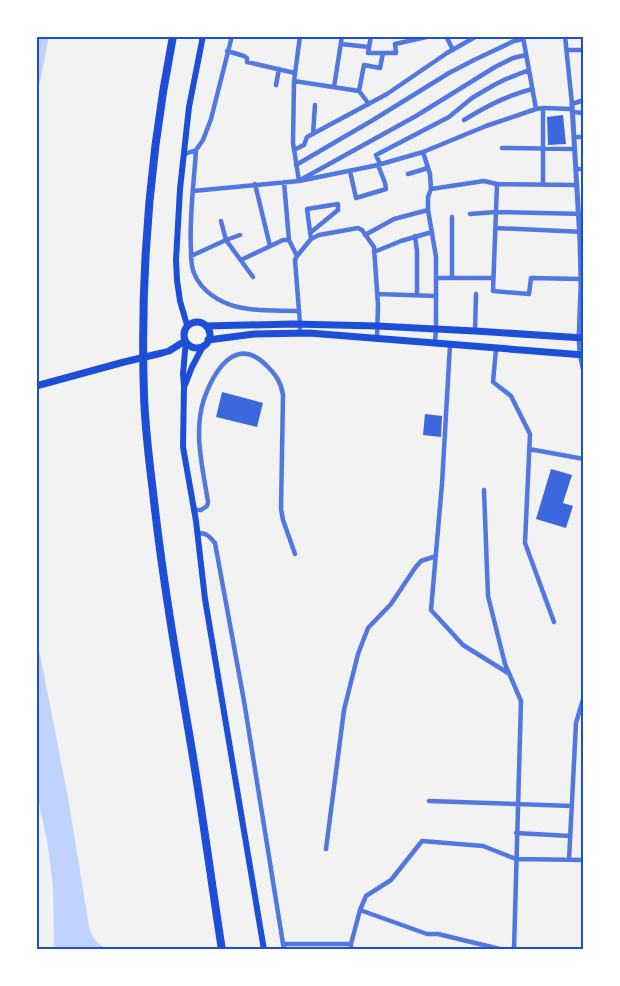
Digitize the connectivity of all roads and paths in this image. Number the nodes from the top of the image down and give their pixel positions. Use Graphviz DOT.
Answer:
graph roads {
  1 [pos="173,36"];
  2 [pos="203,36"];
  3 [pos="232,36"];
  4 [pos="300,36"];
  5 [pos="342,36"];
  6 [pos="371,36"];
  7 [pos="431,36"];
  8 [pos="446,36"];
  9 [pos="477,36"];
  10 [pos="565,36"];
  11 [pos="523,38"];
  12 [pos="341,44"];
  13 [pos="369,47"];
  14 [pos="452,50"];
  15 [pos="566,50"];
  16 [pos="584,50"];
  17 [pos="227,51"];
  18 [pos="383,53"];
  19 [pos="526,55"];
  20 [pos="279,70"];
  21 [pos="529,70"];
  22 [pos="295,73"];
  23 [pos="294,81"];
  24 [pos="276,86"];
  25 [pos="334,87"];
  26 [pos="532,89"];
  27 [pos="359,91"];
  28 [pos="584,100"];
  29 [pos="368,104"];
  30 [pos="315,105"];
  31 [pos="543,108"];
  32 [pos="572,108"];
  33 [pos="536,109"];
  34 [pos="584,113"];
  35 [pos="464,120"];
  36 [pos="313,134"];
  37 [pos="574,137"];
  38 [pos="584,137"];
  39 [pos="502,148"];
  40 [pos="544,148"];
  41 [pos="575,149"];
  42 [pos="196,150"];
  43 [pos="294,150"];
  44 [pos="423,152"];
  45 [pos="183,163"];
  46 [pos="379,164"];
  47 [pos="296,165"];
  48 [pos="428,168"];
  49 [pos="576,169"];
  50 [pos="584,169"];
  51 [pos="350,171"];
  52 [pos="408,174"];
  53 [pos="299,180"];
  54 [pos="284,182"];
  55 [pos="255,184"];
  56 [pos="497,184"];
  57 [pos="543,185"];
  58 [pos="577,186"];
  59 [pos="432,189"];
  60 [pos="193,191"];
  61 [pos="581,193"];
  62 [pos="428,210"];
  63 [pos="496,212"];
  64 [pos="470,214"];
  65 [pos="581,214"];
  66 [pos="452,217"];
  67 [pos="222,221"];
  68 [pos="495,228"];
  69 [pos="432,232"];
  70 [pos="582,232"];
  71 [pos="310,233"];
  72 [pos="240,235"];
  73 [pos="366,235"];
  74 [pos="415,236"];
  75 [pos="226,240"];
  76 [pos="289,240"];
  77 [pos="311,240"];
  78 [pos="270,246"];
  79 [pos="374,252"];
  80 [pos="191,256"];
  81 [pos="297,256"];
  82 [pos="241,260"];
  83 [pos="582,268"];
  84 [pos="253,278"];
  85 [pos="436,278"];
  86 [pos="452,278"];
  87 [pos="493,278"];
  88 [pos="581,279"];
  89 [pos="377,294"];
  90 [pos="476,294"];
  91 [pos="417,295"];
  92 [pos="436,296"];
  93 [pos="300,311"];
  94 [pos="300,324"];
  95 [pos="187,326"];
  96 [pos="206,326"];
  97 [pos="377,326"];
  98 [pos="436,328"];
  99 [pos="475,331"];
  100 [pos="300,333"];
  101 [pos="377,338"];
  102 [pos="581,338"];
  103 [pos="208,340"];
  104 [pos="186,342"];
  105 [pos="434,343"];
  106 [pos="450,345"];
  107 [pos="203,346"];
  108 [pos="496,348"];
  109 [pos="582,355"];
  110 [pos="584,374"];
  111 [pos="36,386"];
  112 [pos="184,386"];
  113 [pos="529,449"];
  114 [pos="584,459"];
  115 [pos="484,490"];
  116 [pos="194,510"];
  117 [pos="197,534"];
  118 [pos="295,554"];
  119 [pos="436,556"];
  120 [pos="554,622"];
  121 [pos="509,674"];
  122 [pos="584,696"];
  123 [pos="430,801"];
  124 [pos="517,803"];
  125 [pos="572,806"];
  126 [pos="516,833"];
  127 [pos="570,836"];
  128 [pos="326,849"];
  129 [pos="516,859"];
  130 [pos="569,860"];
  131 [pos="584,861"];
  132 [pos="360,910"];
  133 [pos="283,944"];
  134 [pos="351,944"];
  135 [pos="222,950"];
  136 [pos="264,950"];
  137 [pos="284,950"];
  138 [pos="350,950"];
  139 [pos="504,950"];
  140 [pos="514,950"];
  1 -- 135 [label="highway"];
  2 -- 45 [label="main road"];
  3 -- 17 [label="street"];
  4 -- 22 [label="street"];
  5 -- 12 [label="street"];
  6 -- 13 [label="street"];
  7 -- 18 [label="street"];
  8 -- 14 [label="street"];
  9 -- 14 [label="street"];
  10 -- 15 [label="street"];
  11 -- 19 [label="street"];
  11 -- 47 [label="street"];
  12 -- 13 [label="street"];
  12 -- 25 [label="street"];
  13 -- 18 [label="street"];
  14 -- 29 [label="street"];
  15 -- 16 [label="street"];
  15 -- 32 [label="street"];
  17 -- 20 [label="street"];
  17 -- 42 [label="street"];
  18 -- 27 [label="street"];
  19 -- 21 [label="street"];
  19 -- 53 [label="street"];
  20 -- 22 [label="street"];
  20 -- 24 [label="street"];
  21 -- 26 [label="street"];
  21 -- 46 [label="street"];
  22 -- 23 [label="street"];
  23 -- 25 [label="street"];
  23 -- 43 [label="street"];
  25 -- 27 [label="street"];
  26 -- 33 [label="street"];
  26 -- 35 [label="street"];
  27 -- 29 [label="street"];
  28 -- 32 [label="street"];
  29 -- 36 [label="street"];
  30 -- 36 [label="street"];
  31 -- 32 [label="street"];
  31 -- 33 [label="street"];
  31 -- 40 [label="street"];
  32 -- 34 [label="street"];
  32 -- 37 [label="street"];
  33 -- 44 [label="street"];
  36 -- 43 [label="street"];
  37 -- 38 [label="street"];
  37 -- 41 [label="street"];
  39 -- 40 [label="street"];
  40 -- 41 [label="street"];
  40 -- 57 [label="street"];
  41 -- 49 [label="street"];
  42 -- 45 [label="street"];
  42 -- 60 [label="street"];
  43 -- 47 [label="street"];
  44 -- 46 [label="street"];
  44 -- 48 [label="street"];
  45 -- 95 [label="main road"];
  46 -- 51 [label="street"];
  46 -- 51 [label="street"];
  47 -- 53 [label="street"];
  48 -- 52 [label="street"];
  48 -- 59 [label="street"];
  49 -- 50 [label="street"];
  49 -- 58 [label="street"];
  51 -- 53 [label="street"];
  53 -- 54 [label="street"];
  54 -- 55 [label="street"];
  54 -- 76 [label="street"];
  55 -- 60 [label="street"];
  55 -- 78 [label="street"];
  56 -- 57 [label="street"];
  56 -- 59 [label="street"];
  56 -- 63 [label="street"];
  57 -- 58 [label="street"];
  58 -- 61 [label="street"];
  59 -- 62 [label="street"];
  60 -- 80 [label="street"];
  61 -- 65 [label="street"];
  62 -- 69 [label="street"];
  62 -- 73 [label="street"];
  63 -- 64 [label="street"];
  63 -- 65 [label="street"];
  63 -- 68 [label="street"];
  65 -- 70 [label="street"];
  66 -- 86 [label="street"];
  67 -- 75 [label="street"];
  68 -- 70 [label="street"];
  68 -- 87 [label="street"];
  69 -- 74 [label="street"];
  69 -- 85 [label="street"];
  70 -- 83 [label="street"];
  71 -- 71 [label="street"];
  71 -- 77 [label="street"];
  72 -- 75 [label="street"];
  73 -- 77 [label="street"];
  73 -- 79 [label="street"];
  74 -- 79 [label="street"];
  74 -- 91 [label="street"];
  75 -- 80 [label="street"];
  75 -- 82 [label="street"];
  76 -- 78 [label="street"];
  76 -- 81 [label="street"];
  77 -- 81 [label="street"];
  78 -- 82 [label="street"];
  79 -- 89 [label="street"];
  80 -- 93 [label="street"];
  81 -- 93 [label="street"];
  82 -- 84 [label="street"];
  83 -- 88 [label="street"];
  85 -- 86 [label="street"];
  85 -- 92 [label="street"];
  86 -- 87 [label="street"];
  87 -- 88 [label="street"];
  88 -- 102 [label="street"];
  89 -- 91 [label="street"];
  89 -- 97 [label="street"];
  90 -- 99 [label="street"];
  91 -- 92 [label="street"];
  92 -- 98 [label="street"];
  93 -- 94 [label="street"];
  94 -- 96 [label="main road"];
  94 -- 97 [label="main road"];
  94 -- 100 [label="street"];
  95 -- 96 [label="main road"];
  95 -- 104 [label="main road"];
  96 -- 103 [label="main road"];
  97 -- 98 [label="main road"];
  97 -- 101 [label="street"];
  98 -- 99 [label="main road"];
  98 -- 105 [label="street"];
  99 -- 102 [label="main road"];
  100 -- 101 [label="main road"];
  100 -- 103 [label="main road"];
  101 -- 105 [label="main road"];
  102 -- 109 [label="street"];
  103 -- 107 [label="main road"];
  104 -- 107 [label="main road"];
  104 -- 111 [label="main road"];
  104 -- 112 [label="main road"];
  105 -- 106 [label="main road"];
  106 -- 108 [label="main road"];
  106 -- 119 [label="street"];
  107 -- 112 [label="main road"];
  108 -- 109 [label="main road"];
  108 -- 113 [label="street"];
  109 -- 110 [label="street"];
  112 -- 116 [label="main road"];
  113 -- 114 [label="street"];
  113 -- 120 [label="street"];
  115 -- 121 [label="street"];
  116 -- 117 [label="main road"];
  116 -- 118 [label="street"];
  117 -- 133 [label="street"];
  117 -- 136 [label="main road"];
  119 -- 121 [label="street"];
  119 -- 128 [label="street"];
  121 -- 124 [label="street"];
  122 -- 125 [label="street"];
  123 -- 124 [label="street"];
  124 -- 125 [label="street"];
  124 -- 126 [label="street"];
  125 -- 127 [label="street"];
  126 -- 127 [label="street"];
  126 -- 129 [label="street"];
  127 -- 130 [label="street"];
  129 -- 130 [label="street"];
  129 -- 132 [label="street"];
  129 -- 140 [label="street"];
  130 -- 131 [label="street"];
  132 -- 134 [label="street"];
  132 -- 139 [label="street"];
  133 -- 134 [label="street"];
  133 -- 137 [label="street"];
  134 -- 138 [label="street"];
}
